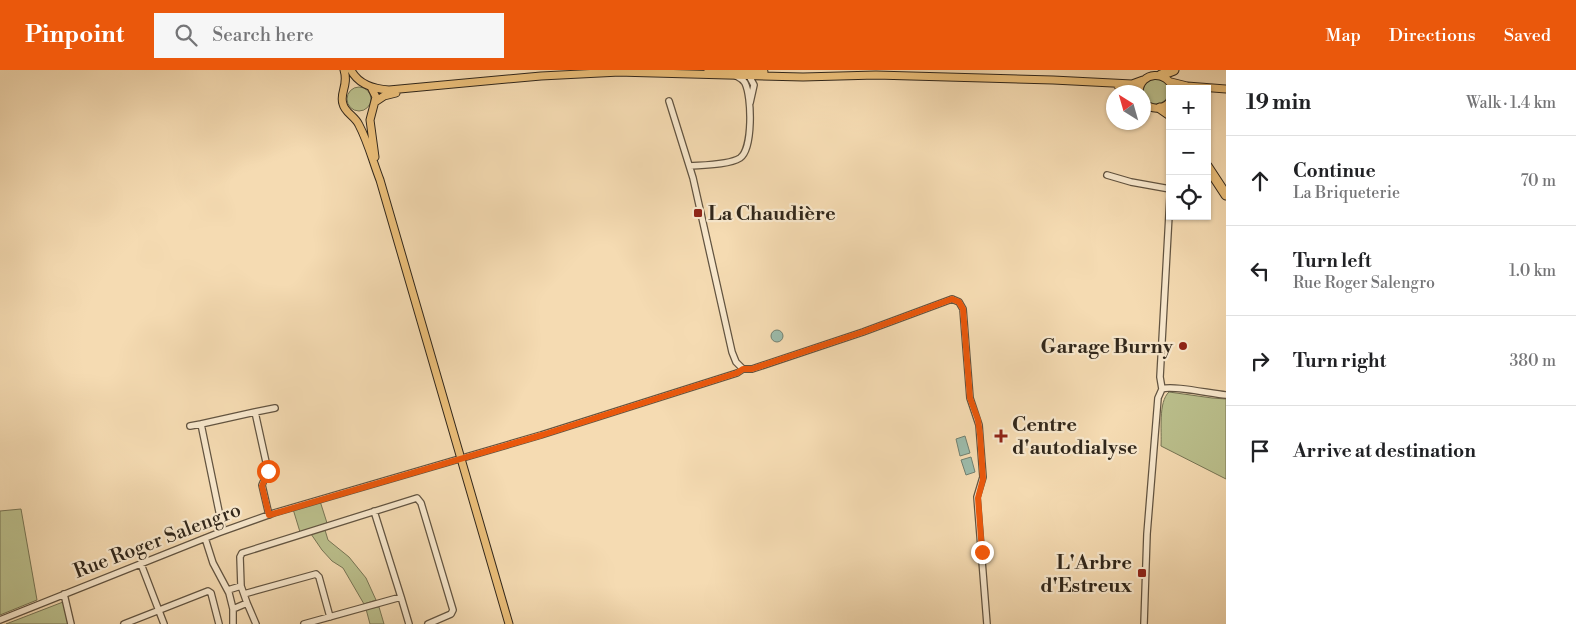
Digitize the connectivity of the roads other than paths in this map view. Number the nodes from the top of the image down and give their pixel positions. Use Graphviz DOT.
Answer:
graph roads {
  1 [pos="344,70"];
  2 [pos="351,70"];
  3 [pos="1174,70"];
  4 [pos="742,71"];
  5 [pos="616,72"];
  6 [pos="753,74"];
  7 [pos="854,75"];
  8 [pos="1161,75"];
  9 [pos="735,76"];
  10 [pos="771,76"];
  11 [pos="1144,80"];
  12 [pos="363,83"];
  13 [pos="1105,83"];
  14 [pos="1114,85"];
  15 [pos="1140,85"];
  16 [pos="1172,85"];
  17 [pos="370,87"];
  18 [pos="754,87"];
  19 [pos="423,88"];
  20 [pos="746,88"];
  21 [pos="1211,89"];
  22 [pos="1226,89"];
  23 [pos="345,90"];
  24 [pos="669,101"];
  25 [pos="376,102"];
  26 [pos="1166,104"];
  27 [pos="749,105"];
  28 [pos="1151,108"];
  29 [pos="1160,108"];
  30 [pos="371,110"];
  31 [pos="1166,112"];
  32 [pos="352,115"];
  33 [pos="690,166"];
  34 [pos="1211,172"];
  35 [pos="1107,175"];
  36 [pos="380,180"];
  37 [pos="1166,188"];
  38 [pos="1226,194"];
  39 [pos="1169,220"];
  40 [pos="743,369"];
  41 [pos="1162,389"];
  42 [pos="1226,395"];
  43 [pos="275,408"];
  44 [pos="255,412"];
  45 [pos="201,424"];
  46 [pos="190,426"];
  47 [pos="460,458"];
  48 [pos="374,511"];
  49 [pos="269,515"];
  50 [pos="223,531"];
  51 [pos="205,538"];
  52 [pos="141,564"];
  53 [pos="241,586"];
  54 [pos="228,590"];
  55 [pos="64,594"];
  56 [pos="244,594"];
  57 [pos="401,598"];
  58 [pos="247,603"];
  59 [pos="233,608"];
  60 [pos="159,610"];
  61 [pos="330,617"];
  62 [pos="0,620"];
  63 [pos="71,624"];
  64 [pos="124,624"];
  65 [pos="164,624"];
  66 [pos="219,624"];
  67 [pos="233,624"];
  68 [pos="256,624"];
  69 [pos="304,624"];
  70 [pos="409,624"];
  71 [pos="428,624"];
  72 [pos="509,624"];
  73 [pos="987,624"];
  74 [pos="1144,624"];
  1 -- 23 [label="main road"];
  2 -- 12 [label="main road"];
  3 -- 8 [label="highway"];
  4 -- 5 [label="main road"];
  4 -- 6 [label="main road"];
  5 -- 9 [label="main road"];
  5 -- 19 [label="main road"];
  6 -- 7 [label="main road"];
  6 -- 9 [label="main road"];
  6 -- 10 [label="main road"];
  6 -- 18 [label="street"];
  6 -- 20 [label="street"];
  7 -- 10 [label="main road"];
  7 -- 13 [label="main road"];
  8 -- 11 [label="main road"];
  8 -- 16 [label="main road"];
  9 -- 20 [label="street"];
  10 -- 18 [label="street"];
  11 -- 13 [label="main road"];
  11 -- 15 [label="main road"];
  12 -- 17 [label="main road"];
  12 -- 23 [label="main road"];
  13 -- 14 [label="main road"];
  17 -- 19 [label="main road"];
  17 -- 25 [label="main road"];
  18 -- 27 [label="street"];
  19 -- 25 [label="main road"];
  20 -- 27 [label="street"];
  21 -- 22 [label="main road"];
  23 -- 32 [label="main road"];
  24 -- 33 [label="street"];
  25 -- 30 [label="main road"];
  26 -- 29 [label="main road"];
  27 -- 33 [label="street"];
  28 -- 29 [label="main road"];
  29 -- 31 [label="highway"];
  30 -- 32 [label="main road"];
  30 -- 36 [label="main road"];
  32 -- 36 [label="main road"];
  33 -- 40 [label="street"];
  34 -- 38 [label="highway"];
  35 -- 37 [label="street"];
  36 -- 47 [label="main road"];
  39 -- 41 [label="street"];
  40 -- 47 [label="street, Rue Roger Salengro"];
  40 -- 73 [label="street, Rue Roger Salengro"];
  41 -- 42 [label="street"];
  41 -- 74 [label="street"];
  43 -- 44 [label="street"];
  44 -- 45 [label="street"];
  44 -- 49 [label="street"];
  45 -- 46 [label="street"];
  45 -- 50 [label="street"];
  47 -- 49 [label="street, Rue Roger Salengro"];
  47 -- 72 [label="main road"];
  48 -- 53 [label="street"];
  48 -- 57 [label="street"];
  48 -- 71 [label="street"];
  49 -- 50 [label="street, Rue Roger Salengro"];
  50 -- 51 [label="street, Rue Roger Salengro"];
  51 -- 52 [label="street, Rue Roger Salengro"];
  51 -- 54 [label="street"];
  52 -- 55 [label="street, Rue Roger Salengro"];
  52 -- 60 [label="street"];
  53 -- 54 [label="street"];
  53 -- 56 [label="street"];
  54 -- 59 [label="street"];
  55 -- 62 [label="street, Rue Roger Salengro"];
  55 -- 63 [label="street"];
  56 -- 58 [label="street"];
  56 -- 61 [label="street"];
  57 -- 61 [label="street"];
  57 -- 70 [label="street"];
  58 -- 59 [label="street"];
  58 -- 68 [label="street"];
  59 -- 67 [label="street"];
  60 -- 64 [label="street"];
  60 -- 65 [label="street"];
  60 -- 66 [label="street"];
  61 -- 69 [label="street"];
}
